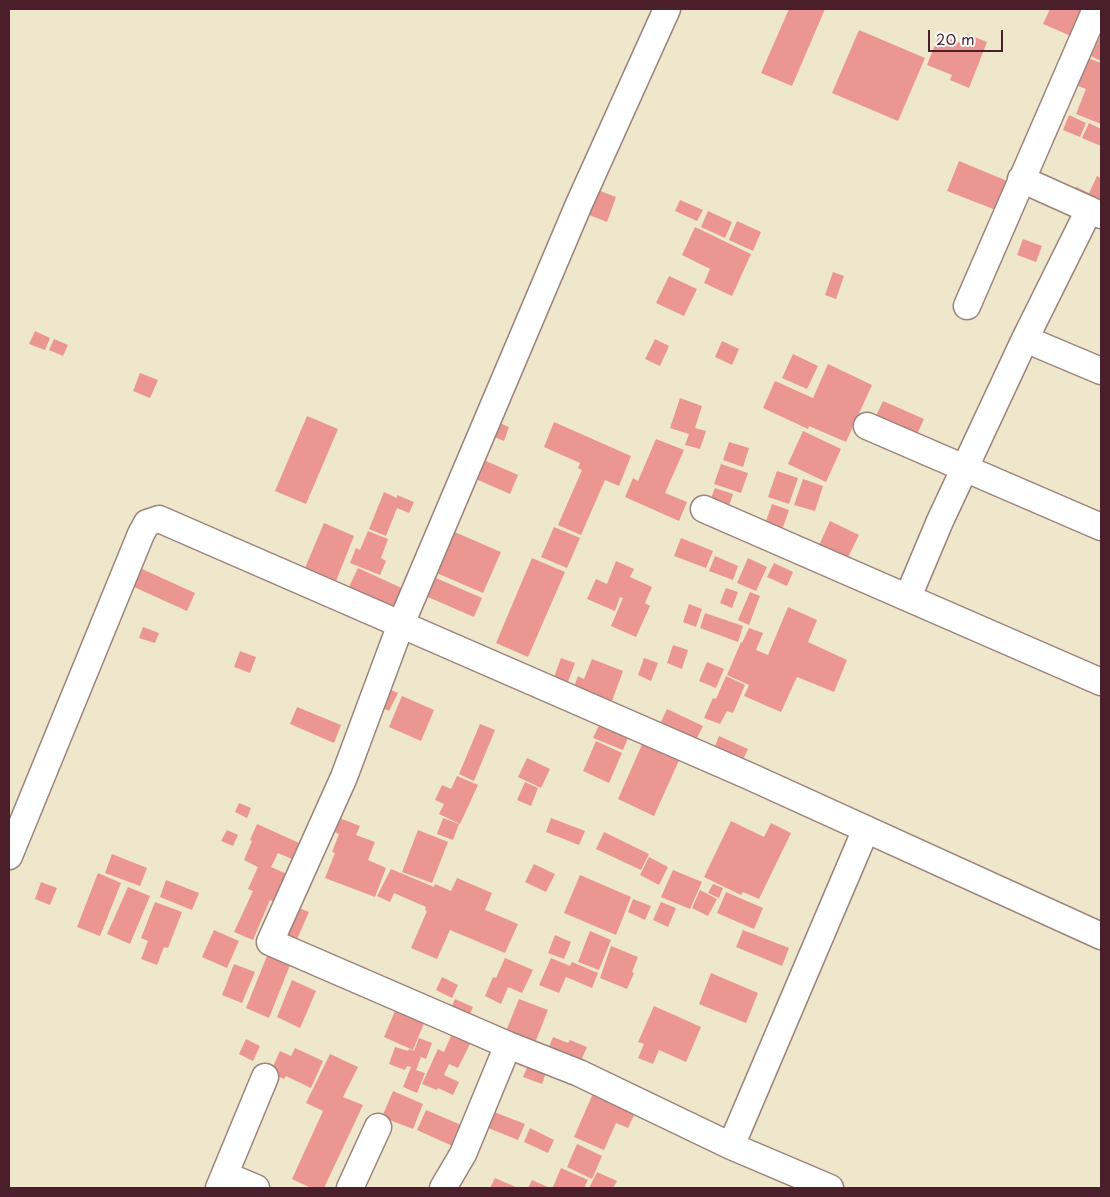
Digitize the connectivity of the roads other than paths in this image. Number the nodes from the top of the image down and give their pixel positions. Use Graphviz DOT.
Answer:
graph roads {
  1 [pos="667,9"];
  2 [pos="1096,9"];
  3 [pos="1021,179"];
  4 [pos="1095,212"];
  5 [pos="967,306"];
  6 [pos="1025,339"];
  7 [pos="1101,371"];
  8 [pos="867,426"];
  9 [pos="965,467"];
  10 [pos="704,509"];
  11 [pos="1101,527"];
  12 [pos="908,597"];
  13 [pos="402,624"];
  14 [pos="1101,682"];
  15 [pos="866,829"];
  16 [pos="9,856"];
  17 [pos="1098,927"];
  18 [pos="508,1045"];
  19 [pos="265,1077"];
  20 [pos="378,1127"];
  21 [pos="731,1146"];
  22 [pos="222,1182"];
  23 [pos="256,1188"];
  24 [pos="350,1188"];
  25 [pos="443,1188"];
  26 [pos="830,1188"];
  1 -- 13 [label="street"];
  2 -- 3 [label="street"];
  3 -- 4 [label="street"];
  3 -- 5 [label="street"];
  4 -- 6 [label="street"];
  6 -- 7 [label="street"];
  6 -- 9 [label="street"];
  8 -- 9 [label="street"];
  9 -- 11 [label="street"];
  9 -- 12 [label="street"];
  10 -- 12 [label="street"];
  12 -- 14 [label="street"];
  13 -- 15 [label="street"];
  13 -- 16 [label="street"];
  13 -- 18 [label="street"];
  15 -- 17 [label="street"];
  15 -- 21 [label="street"];
  18 -- 21 [label="street"];
  18 -- 25 [label="street"];
  19 -- 22 [label="street"];
  20 -- 24 [label="street"];
  21 -- 26 [label="street"];
  22 -- 23 [label="street"];
}
